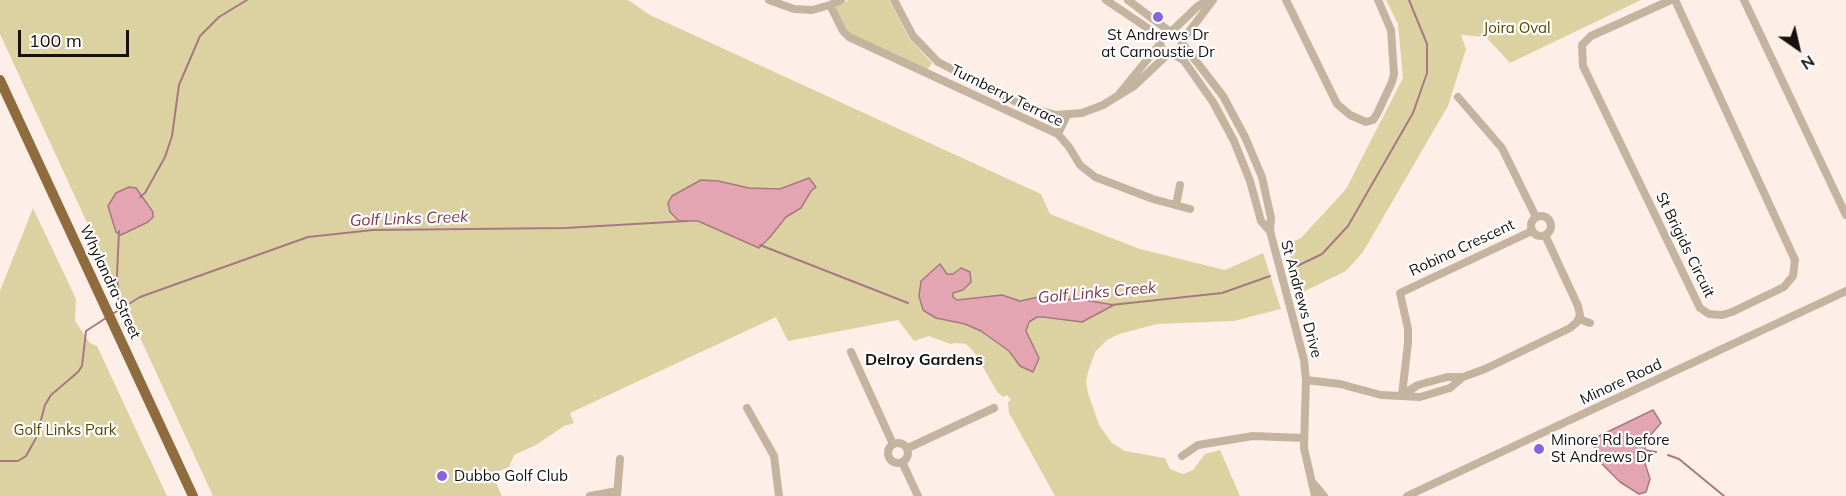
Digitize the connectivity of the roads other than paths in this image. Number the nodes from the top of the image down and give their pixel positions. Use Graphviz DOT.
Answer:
graph roads {
  1 [pos="769,0"];
  2 [pos="841,0"];
  3 [pos="894,0"];
  4 [pos="1106,0"];
  5 [pos="1128,0"];
  6 [pos="1208,0"];
  7 [pos="1213,0"];
  8 [pos="1286,0"];
  9 [pos="1378,0"];
  10 [pos="1673,0"];
  11 [pos="1744,0"];
  12 [pos="830,5"];
  13 [pos="1170,31"];
  14 [pos="1160,42"];
  15 [pos="1182,42"];
  16 [pos="1171,53"];
  17 [pos="0,80"];
  18 [pos="1119,94"];
  19 [pos="1458,97"];
  20 [pos="1066,115"];
  21 [pos="1058,134"];
  22 [pos="1180,185"];
  23 [pos="1176,205"];
  24 [pos="1190,208"];
  25 [pos="1846,215"];
  26 [pos="1536,217"];
  27 [pos="1270,231"];
  28 [pos="1532,231"];
  29 [pos="1545,235"];
  30 [pos="1846,291"];
  31 [pos="1579,319"];
  32 [pos="1590,323"];
  33 [pos="851,352"];
  34 [pos="1306,380"];
  35 [pos="1402,395"];
  36 [pos="747,408"];
  37 [pos="994,408"];
  38 [pos="1304,438"];
  39 [pos="893,444"];
  40 [pos="908,448"];
  41 [pos="1182,456"];
  42 [pos="620,459"];
  43 [pos="902,462"];
  44 [pos="1311,480"];
  45 [pos="617,494"];
  46 [pos="193,496"];
  47 [pos="590,496"];
  48 [pos="779,496"];
  49 [pos="918,496"];
  50 [pos="1315,496"];
  51 [pos="1324,496"];
  52 [pos="1407,496"];
  1 -- 12 [label="street"];
  2 -- 12 [label="street"];
  3 -- 20 [label="street"];
  4 -- 14 [label="street"];
  5 -- 13 [label="street"];
  6 -- 13 [label="street"];
  7 -- 15 [label="street"];
  8 -- 9 [label="street"];
  10 -- 10 [label="street, St Brigids Circuit"];
  11 -- 25 [label="street"];
  12 -- 21 [label="street, Turnberry Terrace"];
  13 -- 14 [label="street"];
  13 -- 15 [label="street"];
  14 -- 16 [label="street"];
  14 -- 18 [label="street"];
  15 -- 16 [label="street"];
  15 -- 27 [label="street, St Andrews Drive"];
  16 -- 18 [label="street"];
  16 -- 27 [label="street, St Andrews Drive"];
  17 -- 46 [label="highway, Whylandra Street"];
  18 -- 20 [label="street"];
  19 -- 26 [label="street"];
  20 -- 21 [label="street"];
  21 -- 23 [label="street, Turnberry Terrace"];
  22 -- 23 [label="street"];
  23 -- 24 [label="street, Turnberry Terrace"];
  26 -- 28 [label="street"];
  26 -- 29 [label="street"];
  27 -- 34 [label="street, St Andrews Drive"];
  28 -- 29 [label="street"];
  28 -- 35 [label="street, Robina Crescent"];
  29 -- 31 [label="street"];
  30 -- 52 [label="street, Minore Road"];
  31 -- 32 [label="street"];
  31 -- 35 [label="street"];
  33 -- 39 [label="street"];
  34 -- 35 [label="street"];
  34 -- 38 [label="street, St Andrews Drive"];
  36 -- 48 [label="street"];
  37 -- 40 [label="street"];
  38 -- 41 [label="street"];
  38 -- 44 [label="street, St Andrews Drive"];
  39 -- 40 [label="street"];
  39 -- 43 [label="street"];
  40 -- 43 [label="street"];
  42 -- 45 [label="street"];
  43 -- 49 [label="street"];
  44 -- 50 [label="street, St Andrews Drive"];
  44 -- 51 [label="street, St Andrews Drive"];
  45 -- 47 [label="street"];
}
